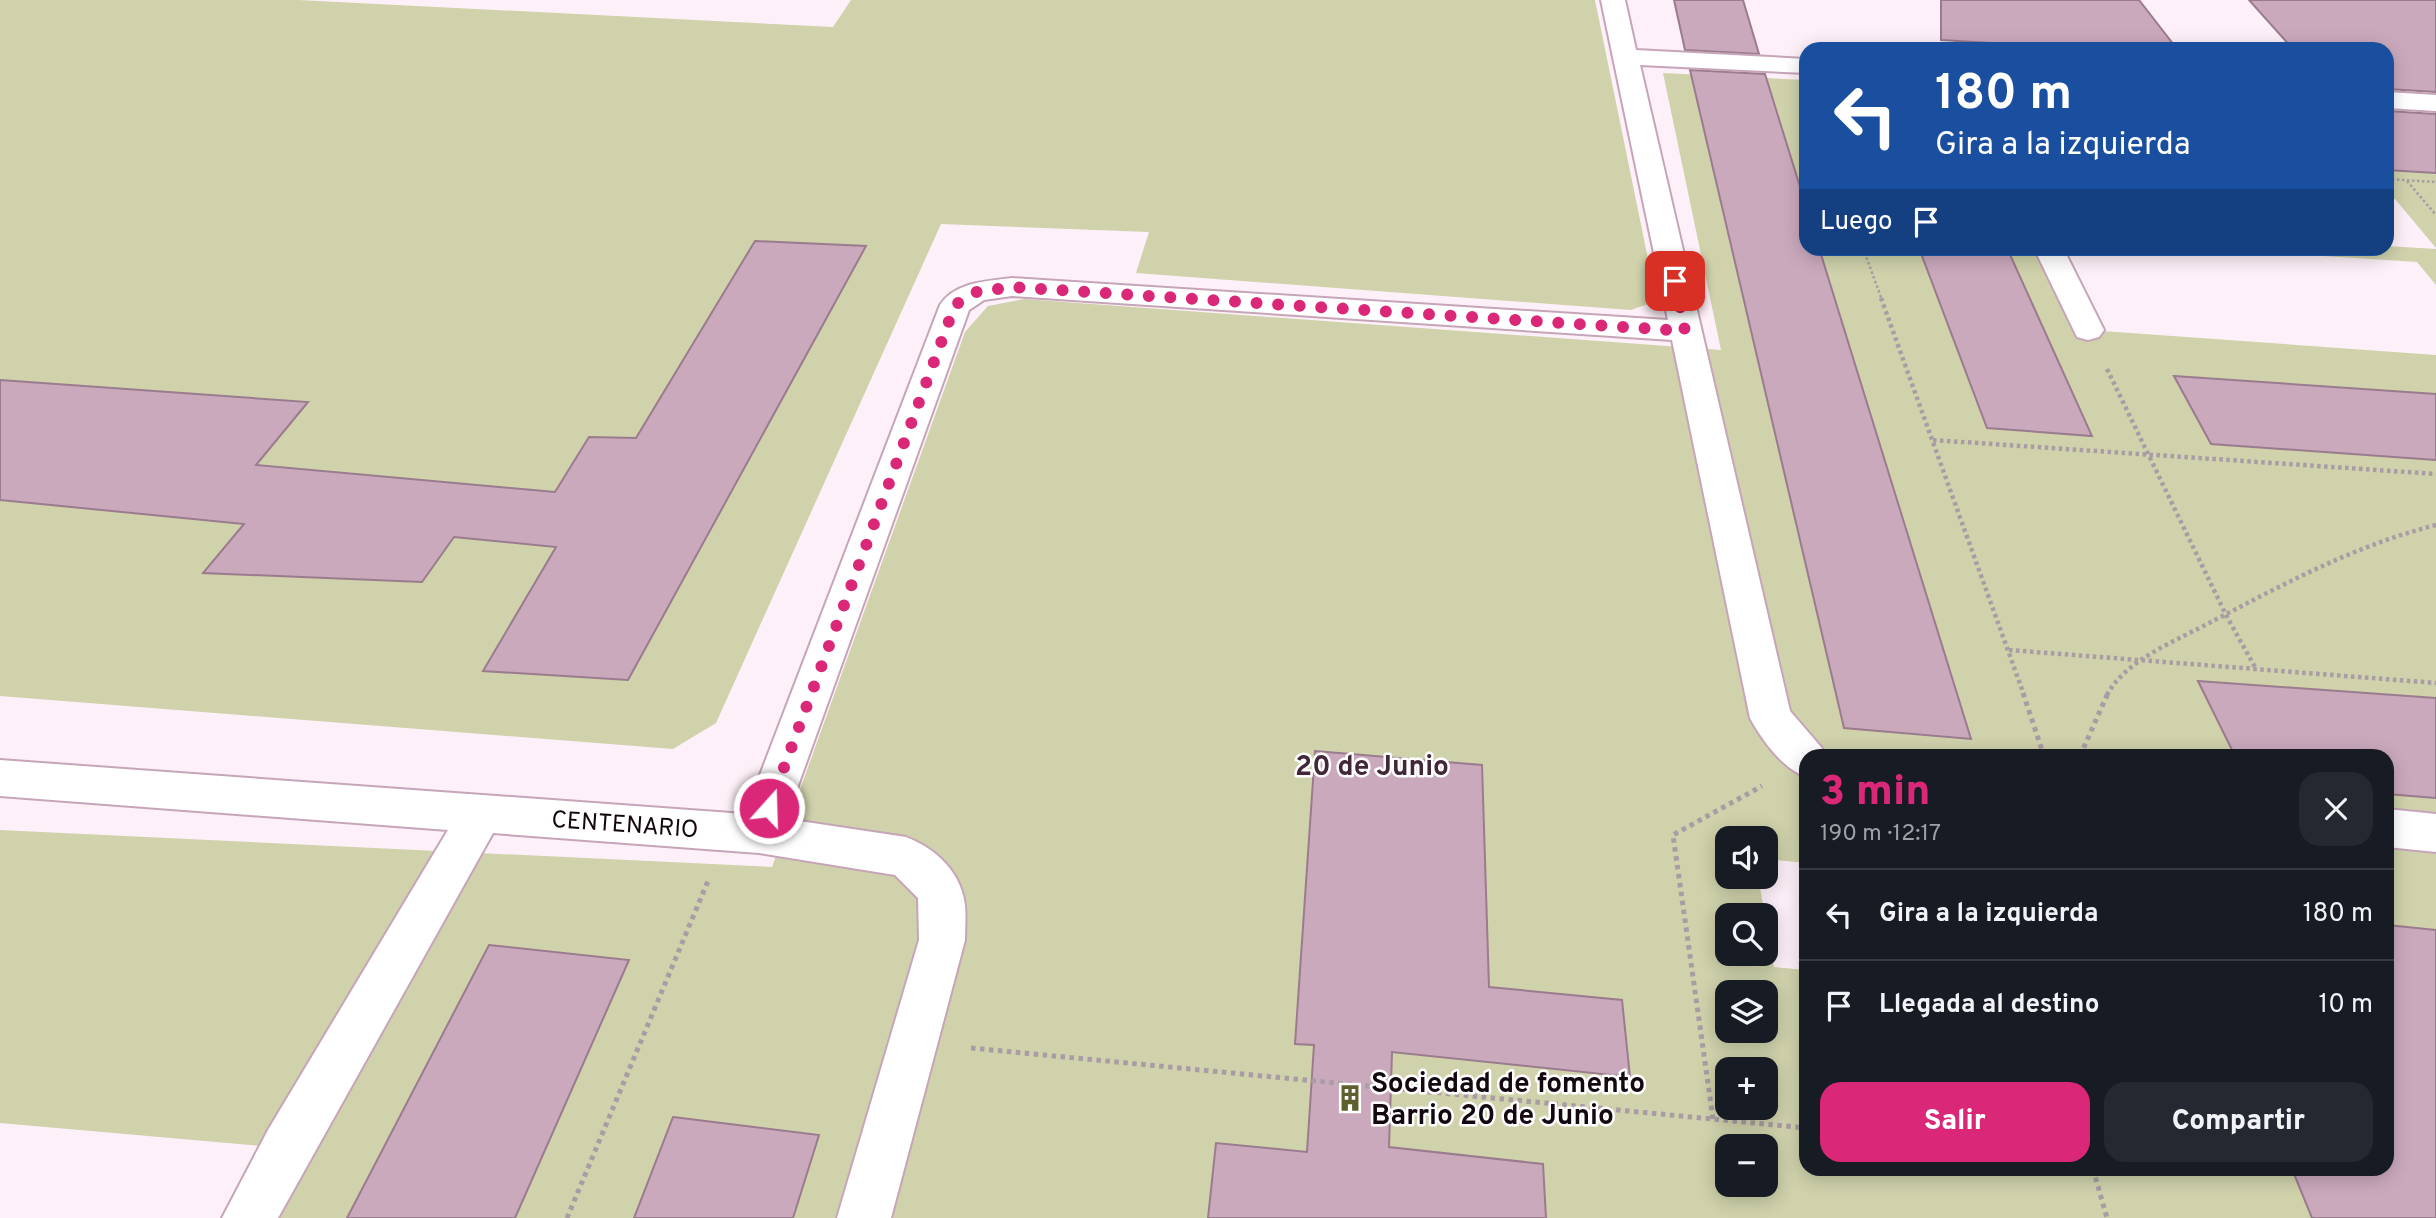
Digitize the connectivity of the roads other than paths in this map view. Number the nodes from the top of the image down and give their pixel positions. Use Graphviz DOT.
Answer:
graph roads {
  1 [pos="1613,0"];
  2 [pos="1626,57"];
  3 [pos="1799,66"];
  4 [pos="2394,100"];
  5 [pos="2436,103"];
  6 [pos="2052,256"];
  7 [pos="2088,330"];
  8 [pos="1685,331"];
  9 [pos="1799,751"];
  10 [pos="0,778"];
  11 [pos="481,813"];
  12 [pos="2394,829"];
  13 [pos="744,832"];
  14 [pos="2436,833"];
  15 [pos="249,1218"];
  16 [pos="864,1218"];
  1 -- 2 [label="street"];
  2 -- 3 [label="street"];
  2 -- 8 [label="street"];
  4 -- 5 [label="street"];
  6 -- 7 [label="street"];
  8 -- 9 [label="street"];
  8 -- 13 [label="street"];
  10 -- 11 [label="street, CENTENARIO"];
  11 -- 13 [label="street, CENTENARIO"];
  11 -- 15 [label="street"];
  12 -- 14 [label="street"];
  13 -- 16 [label="street, CENTENARIO"];
}
